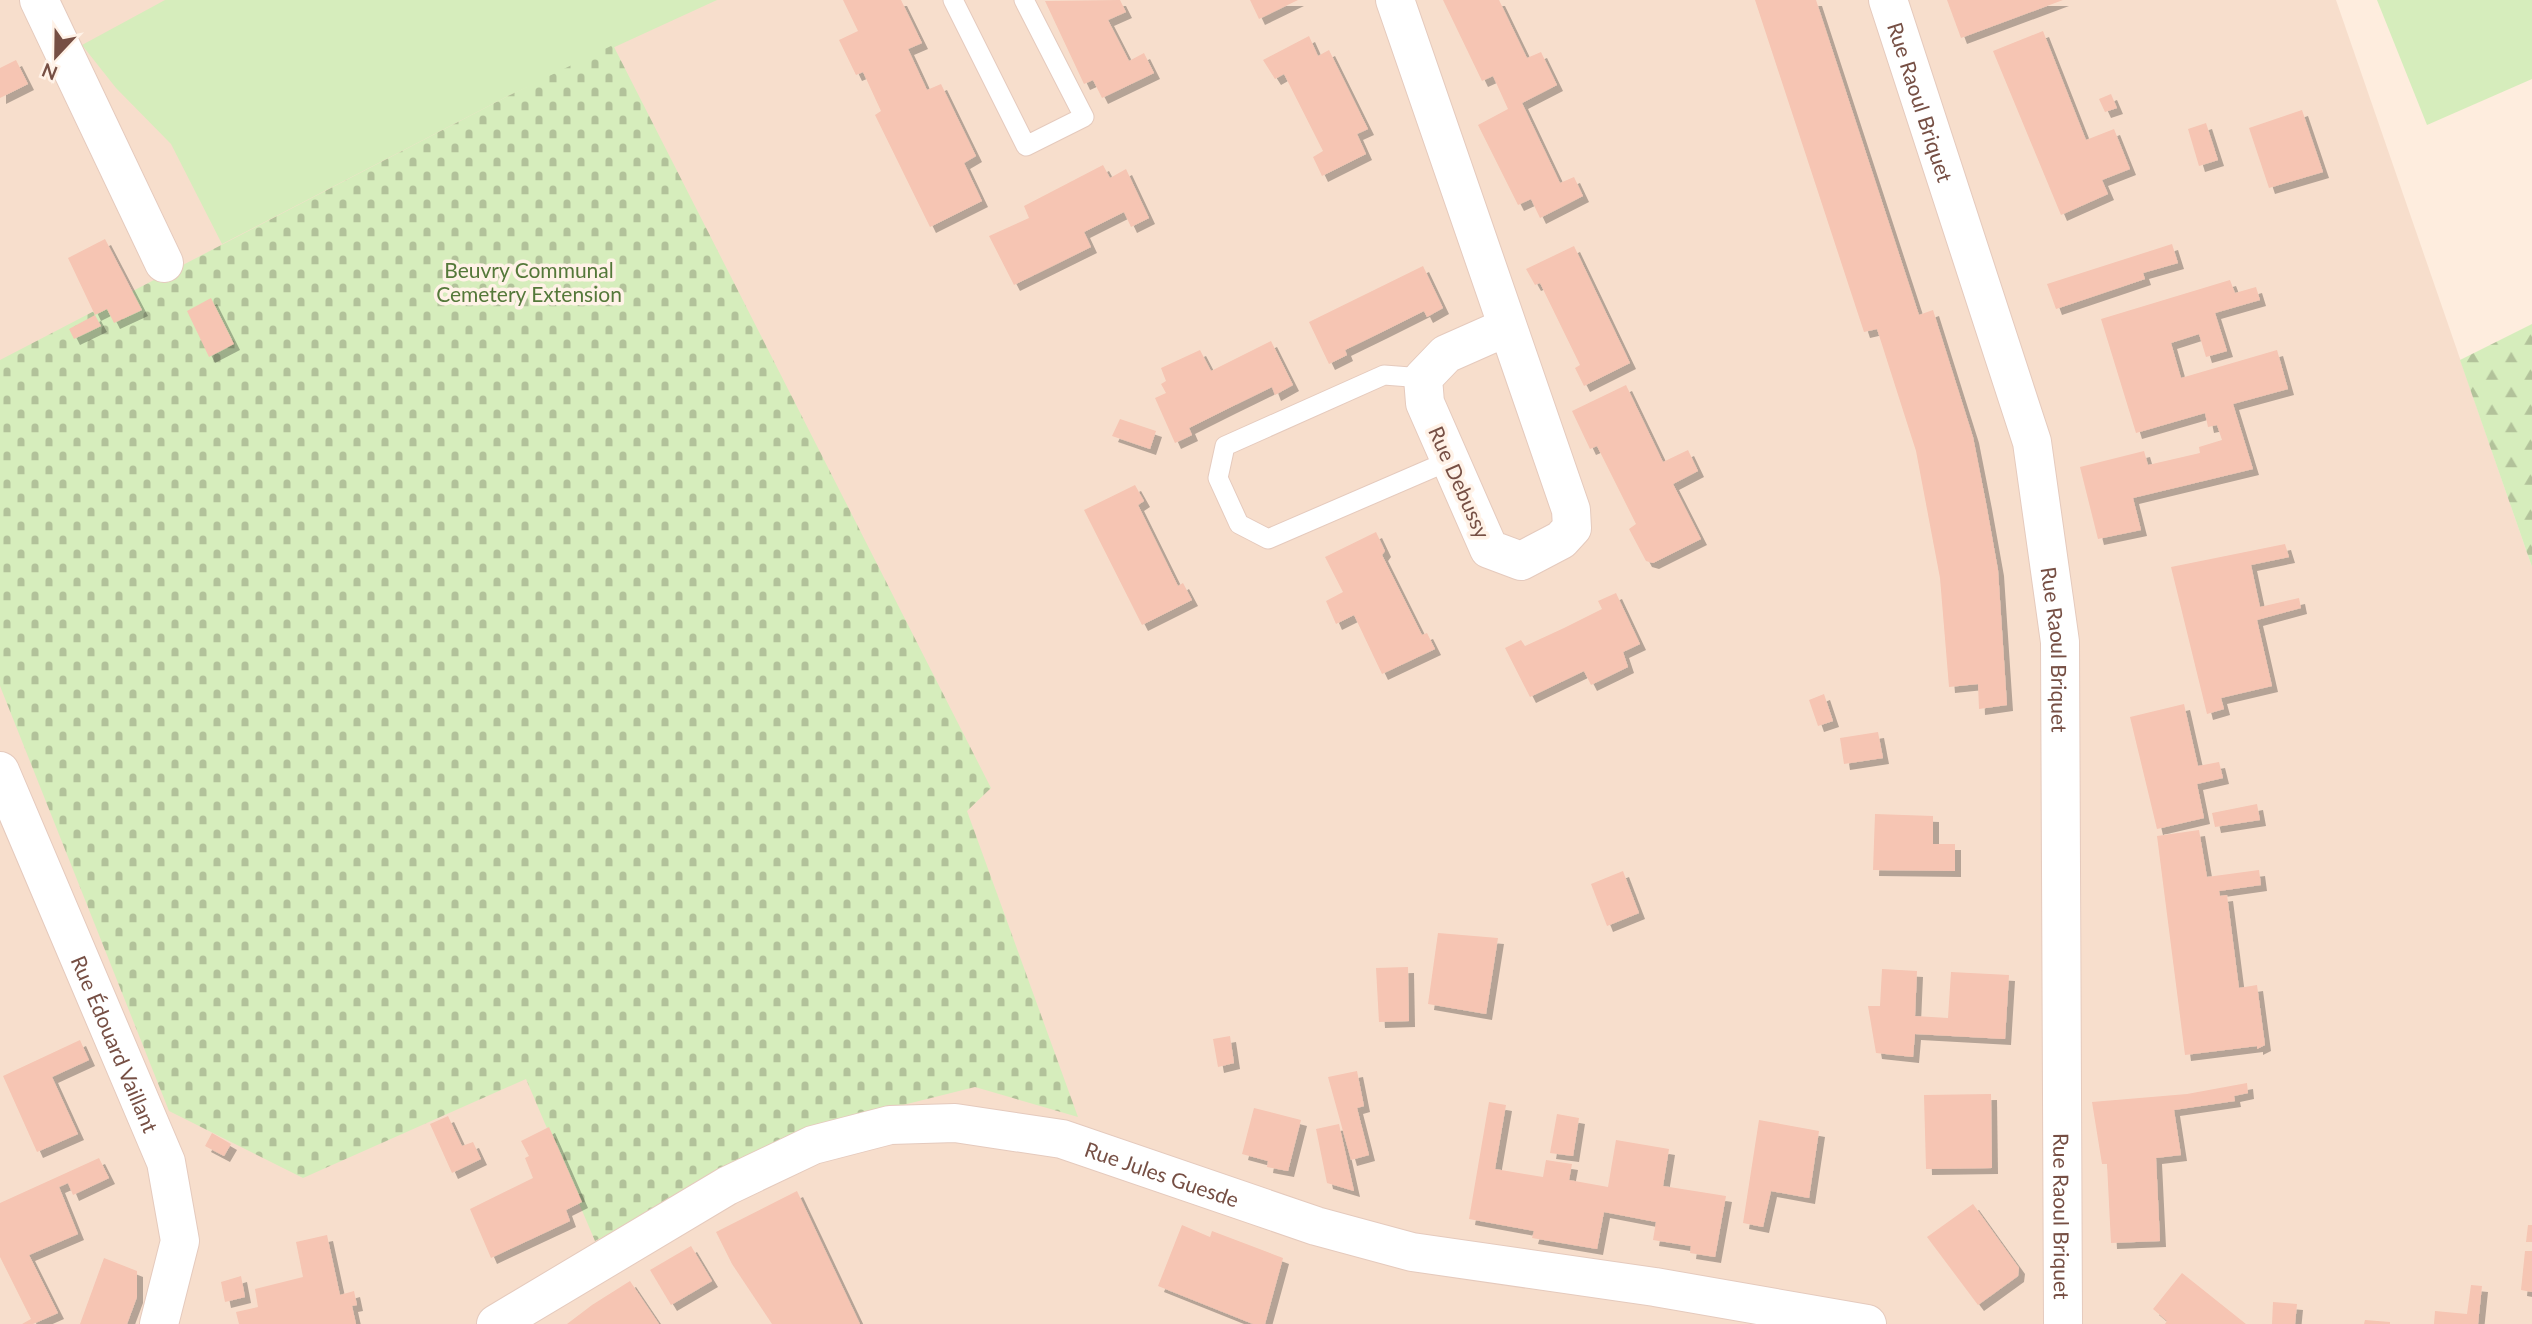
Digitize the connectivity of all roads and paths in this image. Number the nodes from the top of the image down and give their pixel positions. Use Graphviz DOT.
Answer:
graph roads {
  1 [pos="39,0"];
  2 [pos="953,0"];
  3 [pos="1024,0"];
  4 [pos="1395,0"];
  5 [pos="1888,0"];
  6 [pos="164,263"];
  7 [pos="1507,327"];
  8 [pos="1423,378"];
  9 [pos="1451,460"];
  10 [pos="0,772"];
  11 [pos="159,1324"];
  12 [pos="496,1324"];
  13 [pos="1867,1324"];
  14 [pos="2063,1324"];
  1 -- 6 [label="street"];
  2 -- 3 [label="lane"];
  4 -- 7 [label="street, Rue Debussy"];
  5 -- 14 [label="street, Rue Raoul Briquet"];
  7 -- 8 [label="street"];
  7 -- 9 [label="street, Rue Debussy"];
  8 -- 9 [label="street, Rue Debussy"];
  8 -- 9 [label="lane"];
  10 -- 11 [label="street, Rue Édouard Vaillant"];
  12 -- 13 [label="street, Rue Jules Guesde"];
}
